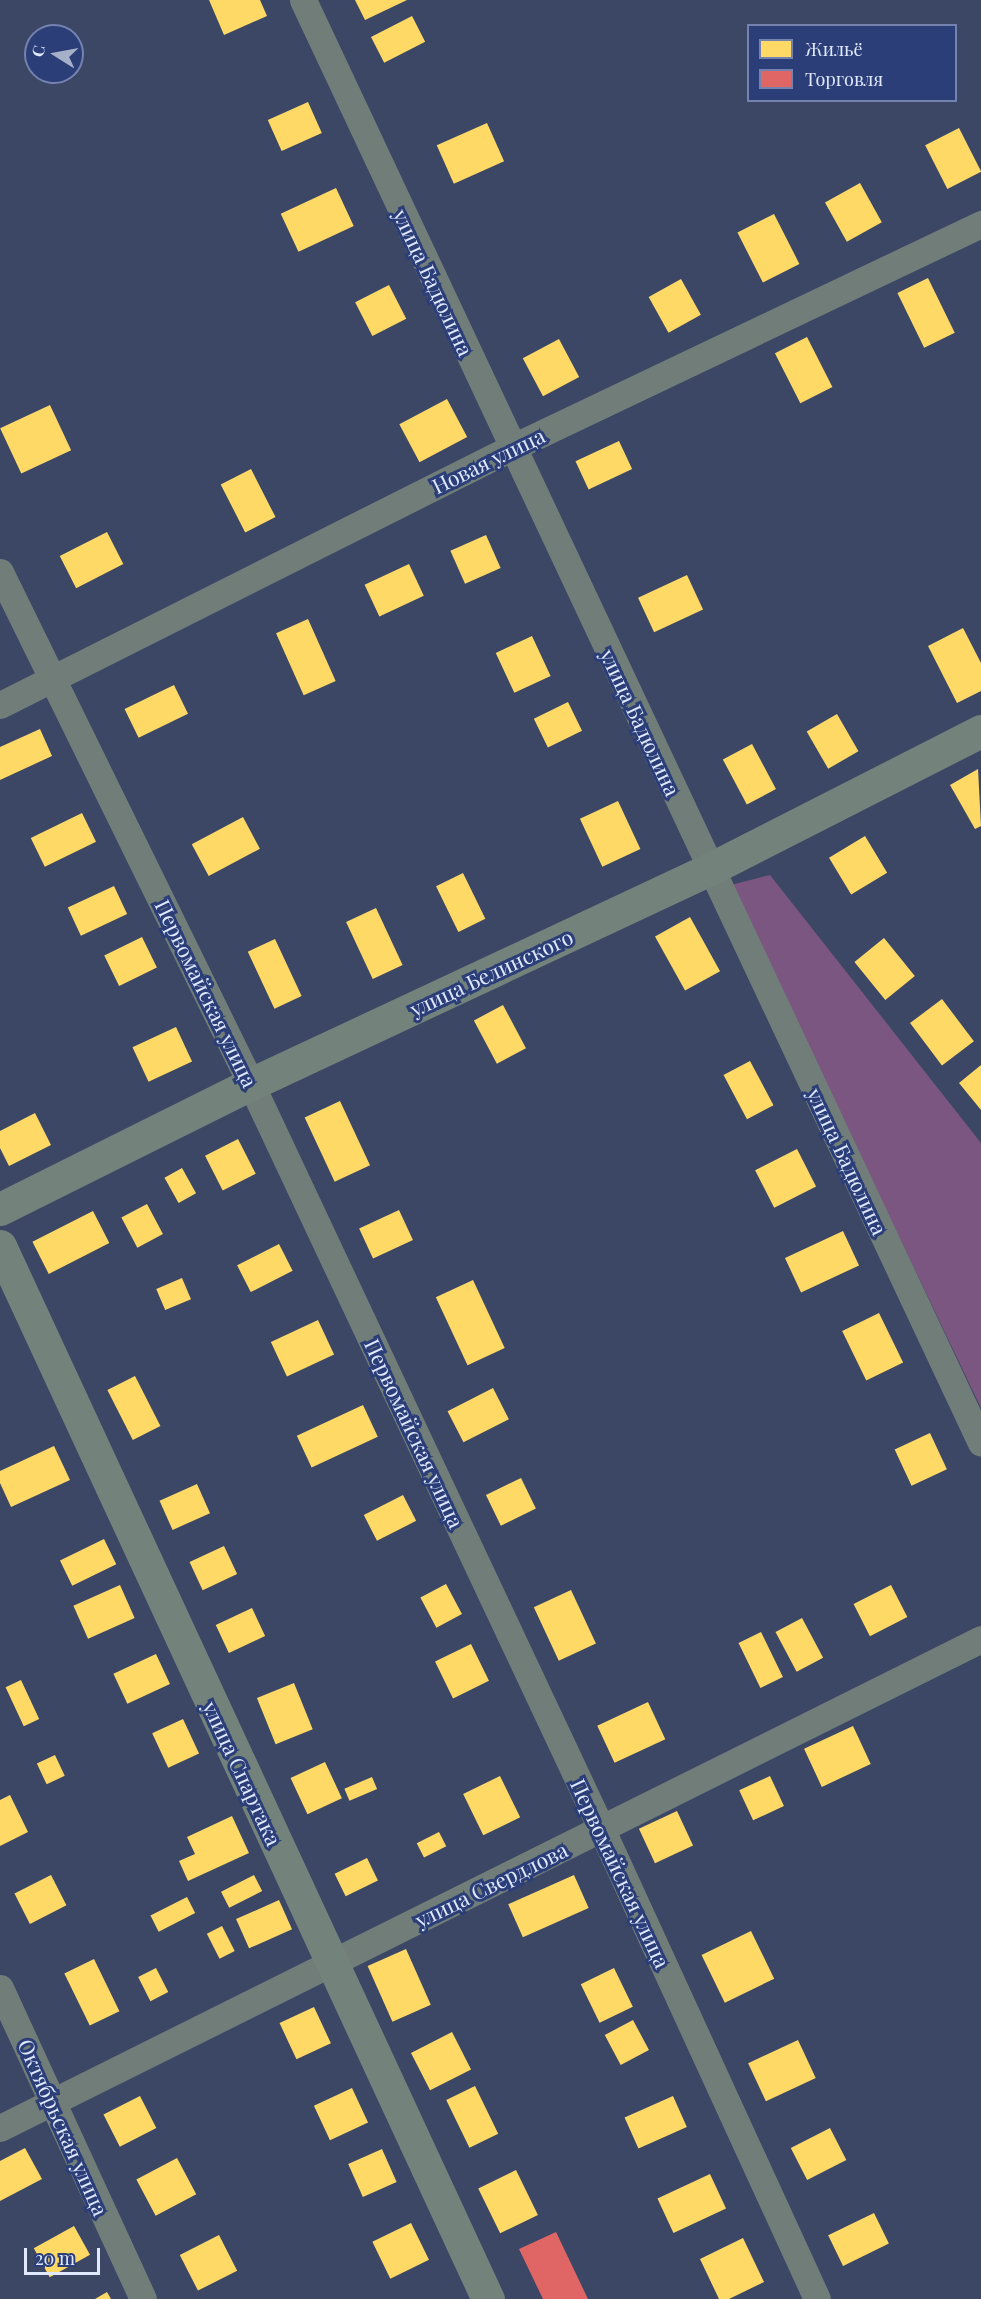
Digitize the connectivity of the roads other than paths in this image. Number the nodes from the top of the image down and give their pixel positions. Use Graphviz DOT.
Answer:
graph roads {
  1 [pos="303,0"];
  2 [pos="981,224"];
  3 [pos="511,448"];
  4 [pos="0,572"];
  5 [pos="53,679"];
  6 [pos="0,705"];
  7 [pos="981,731"];
  8 [pos="710,869"];
  9 [pos="251,1084"];
  10 [pos="0,1209"];
  11 [pos="0,1246"];
  12 [pos="981,1443"];
  13 [pos="981,1639"];
  14 [pos="601,1828"];
  15 [pos="331,1963"];
  16 [pos="0,1988"];
  17 [pos="54,2102"];
  18 [pos="0,2128"];
  19 [pos="143,2299"];
  20 [pos="488,2299"];
  21 [pos="817,2299"];
  1 -- 3 [label="street, улица Бадюлина"];
  2 -- 3 [label="street, Новая улица"];
  3 -- 5 [label="street, Новая улица"];
  3 -- 8 [label="street, улица Бадюлина"];
  4 -- 5 [label="street, Первомайская улица"];
  5 -- 6 [label="street, Новая улица"];
  5 -- 9 [label="street, Первомайская улица"];
  7 -- 8 [label="street, улица Белинского"];
  8 -- 9 [label="street, улица Белинского"];
  8 -- 12 [label="street, улица Бадюлина"];
  9 -- 10 [label="street, улица Белинского"];
  9 -- 14 [label="street, Первомайская улица"];
  11 -- 15 [label="street, улица Спартака"];
  13 -- 14 [label="street, улица Свердлова"];
  14 -- 15 [label="street, улица Свердлова"];
  14 -- 21 [label="street, Первомайская улица"];
  15 -- 17 [label="street, улица Свердлова"];
  15 -- 20 [label="street, улица Спартака"];
  16 -- 17 [label="street, Октябрьская улица"];
  17 -- 18 [label="street, улица Свердлова"];
  17 -- 19 [label="street, Октябрьская улица"];
}
